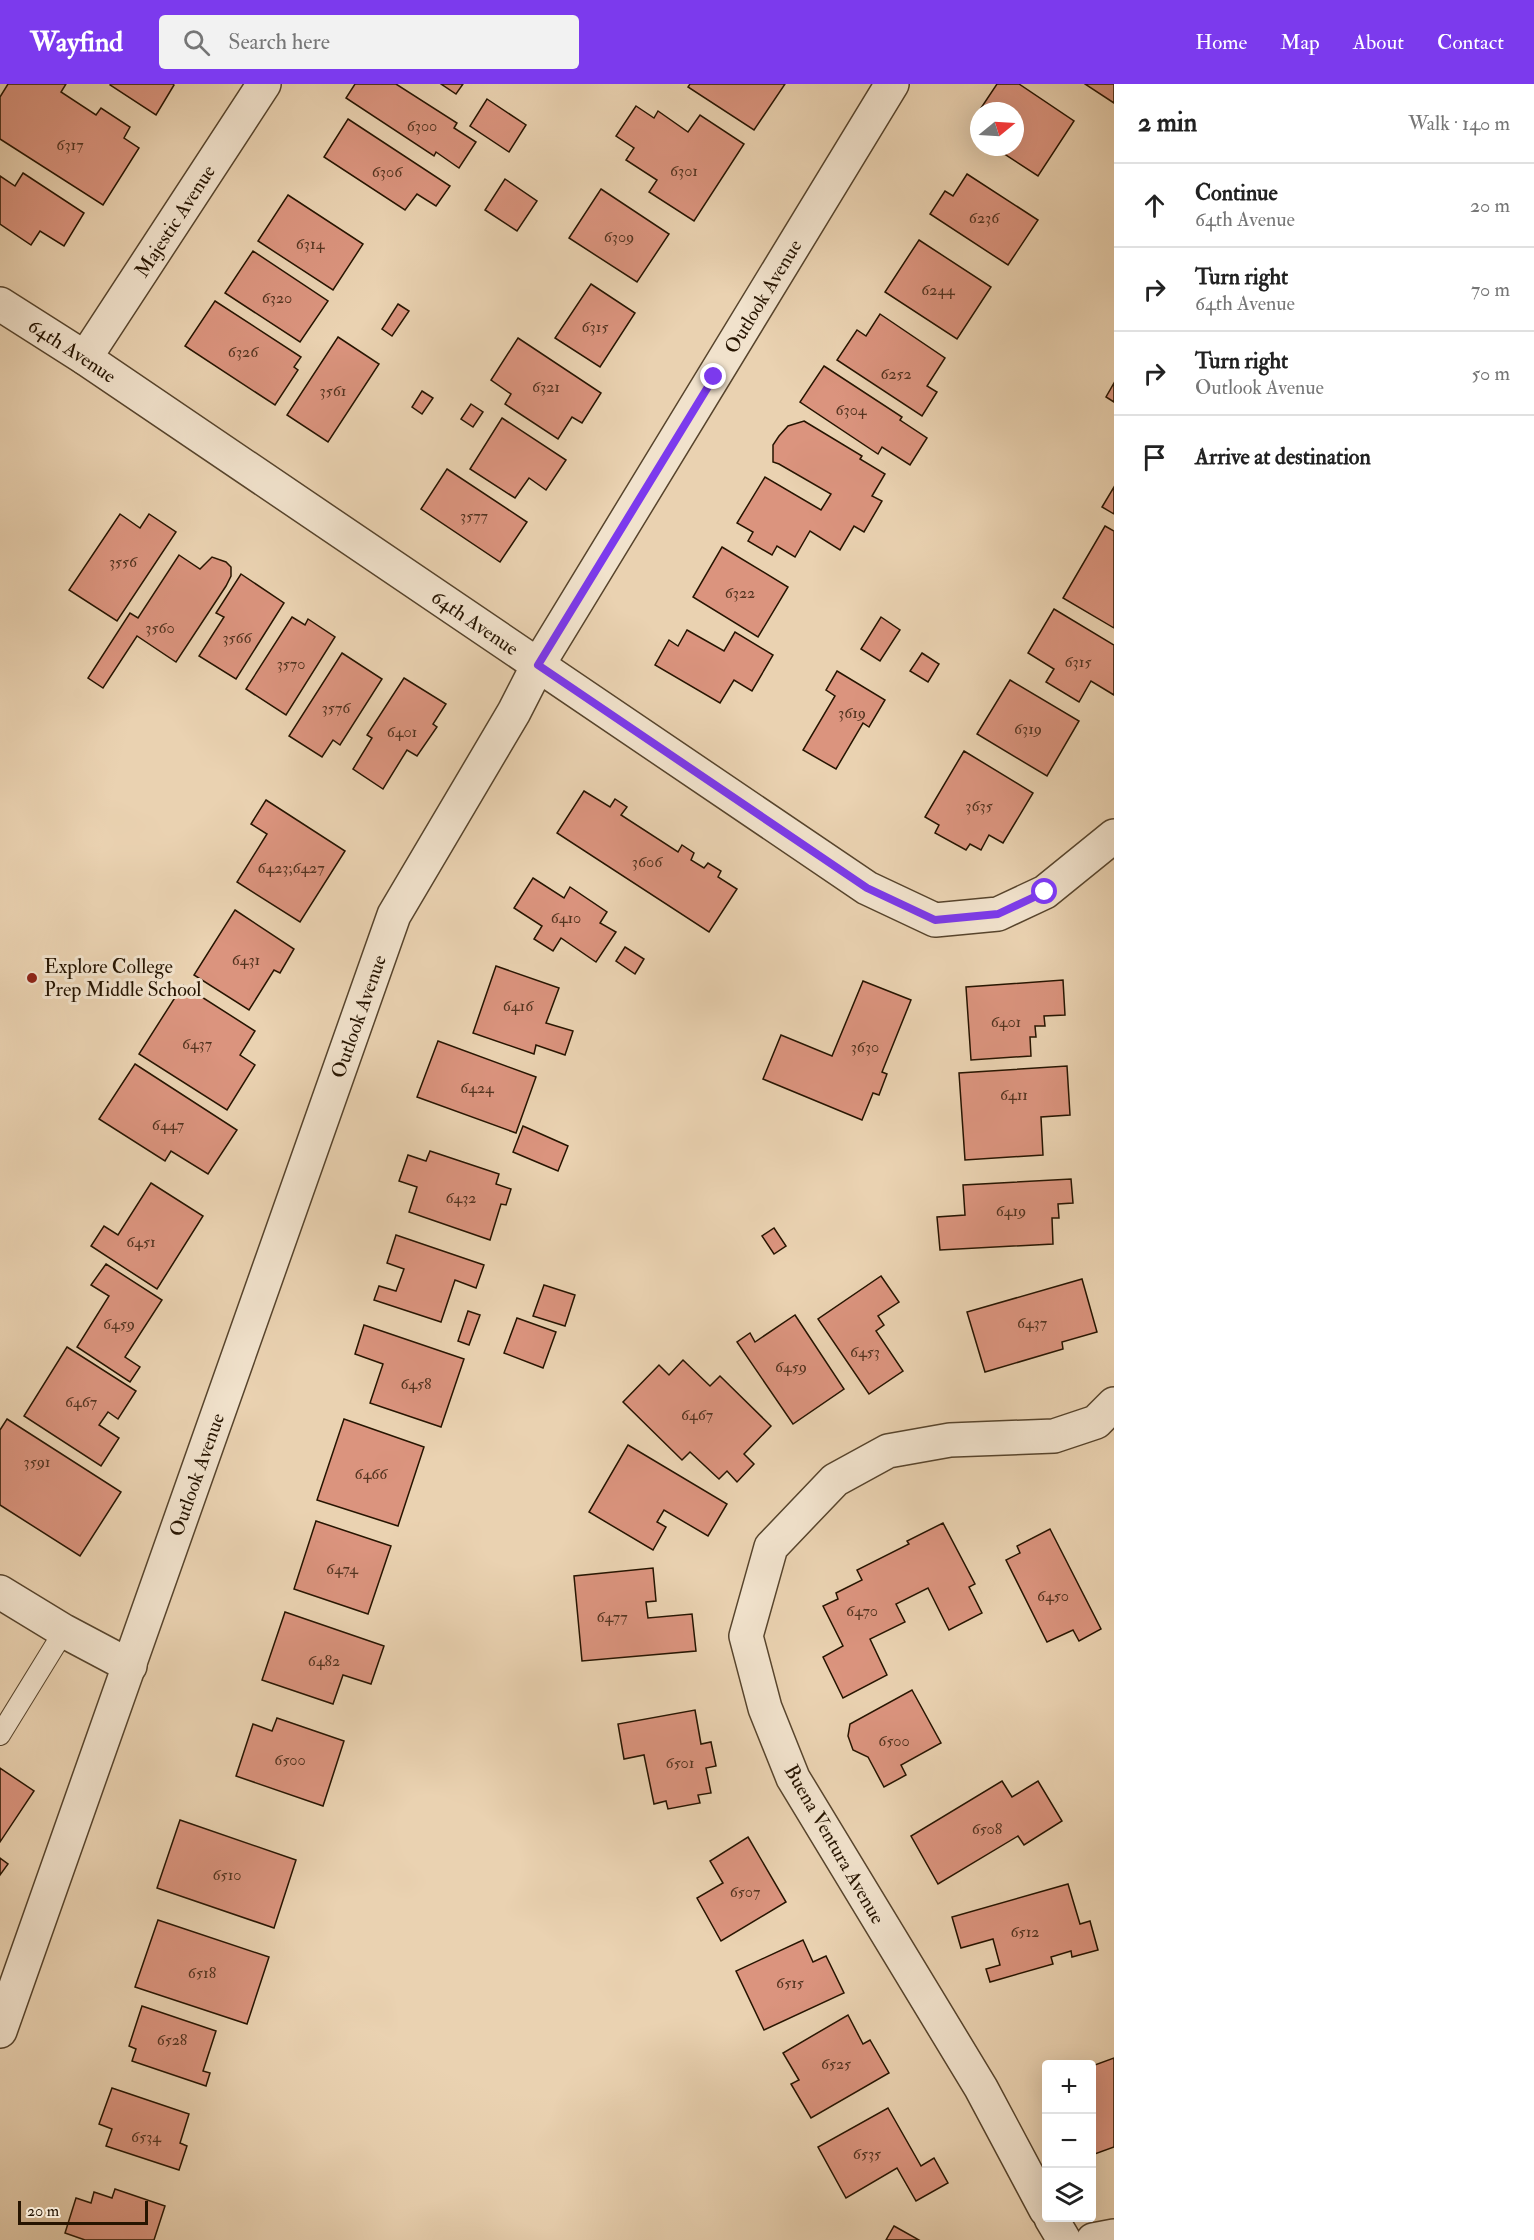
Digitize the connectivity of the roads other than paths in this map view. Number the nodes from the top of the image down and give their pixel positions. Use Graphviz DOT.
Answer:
graph roads {
  1 [pos="264,84"];
  2 [pos="892,84"];
  3 [pos="0,304"];
  4 [pos="85,358"];
  5 [pos="538,665"];
  6 [pos="1114,836"];
  7 [pos="1114,1404"];
  8 [pos="0,1592"];
  9 [pos="63,1631"];
  10 [pos="129,1666"];
  11 [pos="0,1735"];
  12 [pos="0,2031"];
  13 [pos="1042,2201"];
  14 [pos="1054,2222"];
  15 [pos="1114,2236"];
  16 [pos="1064,2240"];
  17 [pos="1093,2240"];
  1 -- 4 [label="street, Majestic Avenue"];
  2 -- 5 [label="street, Outlook Avenue"];
  3 -- 4 [label="street, 64th Avenue"];
  4 -- 5 [label="street, 64th Avenue"];
  5 -- 6 [label="street, 64th Avenue"];
  5 -- 10 [label="street, Outlook Avenue"];
  7 -- 13 [label="street, Buena Ventura Avenue"];
  8 -- 9 [label="street"];
  9 -- 10 [label="street"];
  9 -- 11 [label="lane"];
  10 -- 12 [label="street, Outlook Avenue"];
  14 -- 16 [label="street"];
  15 -- 17 [label="street"];
}
